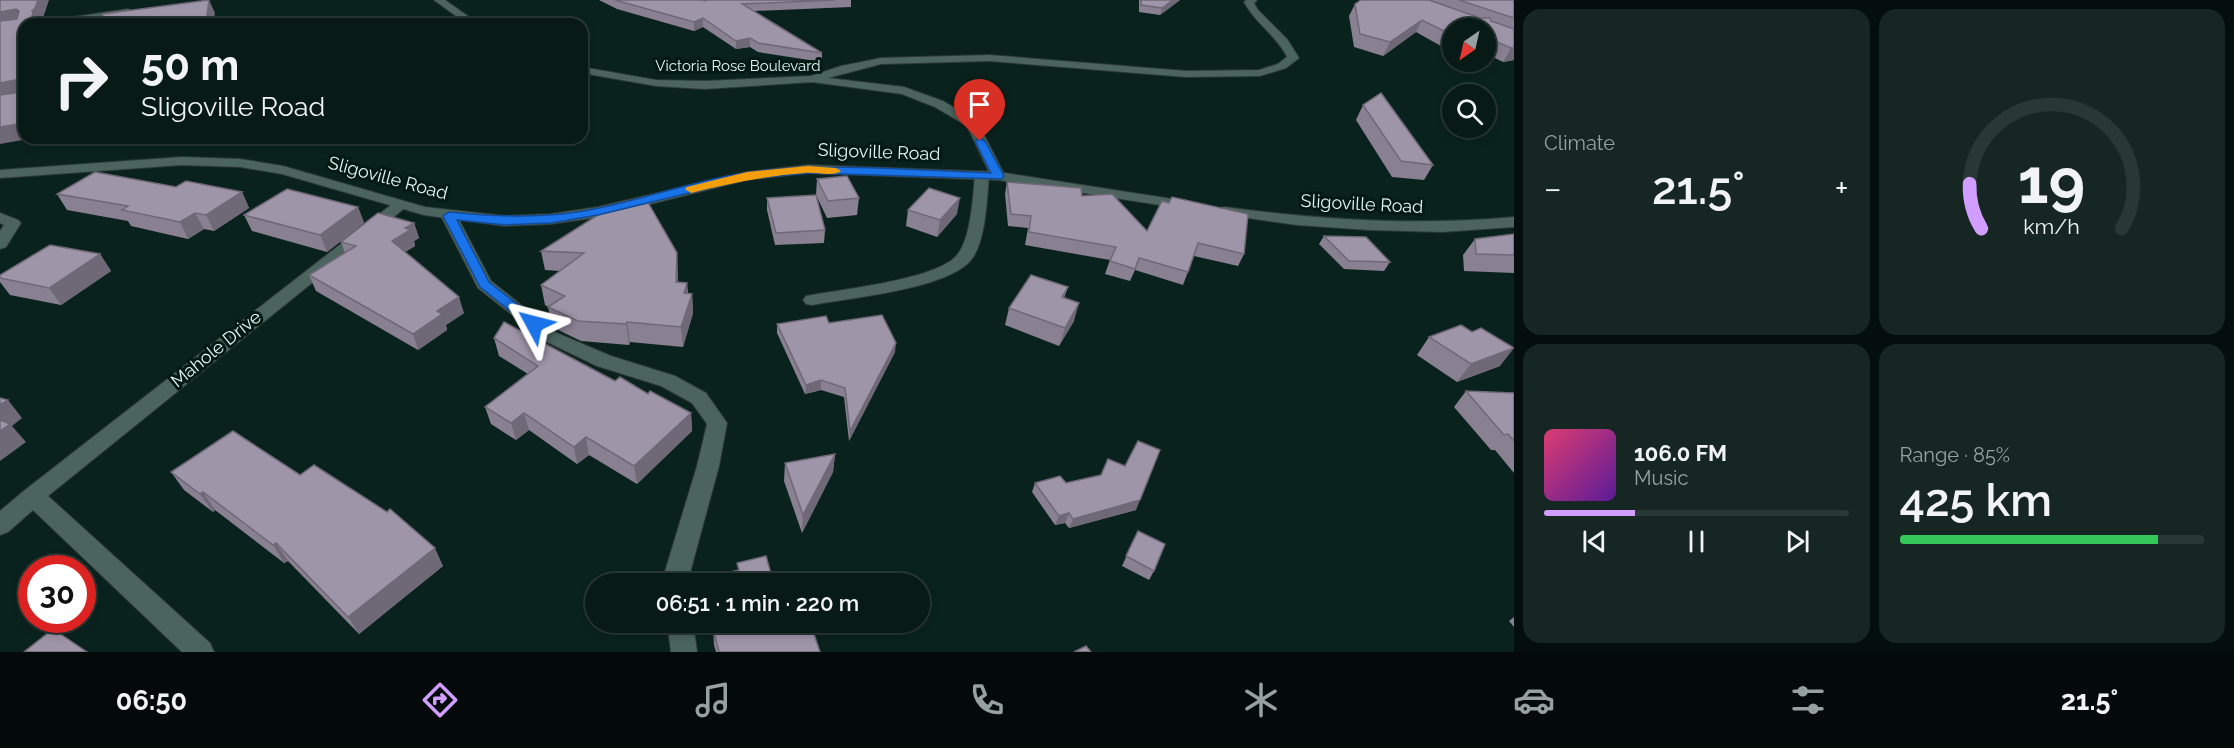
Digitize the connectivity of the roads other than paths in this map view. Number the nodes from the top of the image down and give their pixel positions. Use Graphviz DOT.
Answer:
graph roads {
  1 [pos="439,0"];
  2 [pos="1252,0"];
  3 [pos="136,11"];
  4 [pos="88,18"];
  5 [pos="465,18"];
  6 [pos="588,71"];
  7 [pos="812,79"];
  8 [pos="0,174"];
  9 [pos="990,176"];
  10 [pos="400,204"];
  11 [pos="449,216"];
  12 [pos="0,218"];
  13 [pos="1514,222"];
  14 [pos="0,244"];
  15 [pos="812,300"];
  16 [pos="33,496"];
  17 [pos="0,525"];
  18 [pos="676,573"];
  19 [pos="681,633"];
  20 [pos="201,652"];
  21 [pos="684,652"];
  1 -- 5 [label="street"];
  2 -- 7 [label="street"];
  3 -- 4 [label="street"];
  6 -- 7 [label="street, Victoria Rose Boulevard"];
  7 -- 9 [label="street, Victoria Rose Boulevard"];
  8 -- 10 [label="street, Sligoville Road"];
  9 -- 11 [label="street, Sligoville Road"];
  9 -- 13 [label="street, Sligoville Road"];
  9 -- 15 [label="street"];
  10 -- 11 [label="street, Sligoville Road"];
  10 -- 16 [label="street, Mahole Drive"];
  11 -- 18 [label="street"];
  12 -- 14 [label="street"];
  16 -- 17 [label="street, Mahole Drive"];
  16 -- 20 [label="street"];
  19 -- 21 [label="street"];
}
